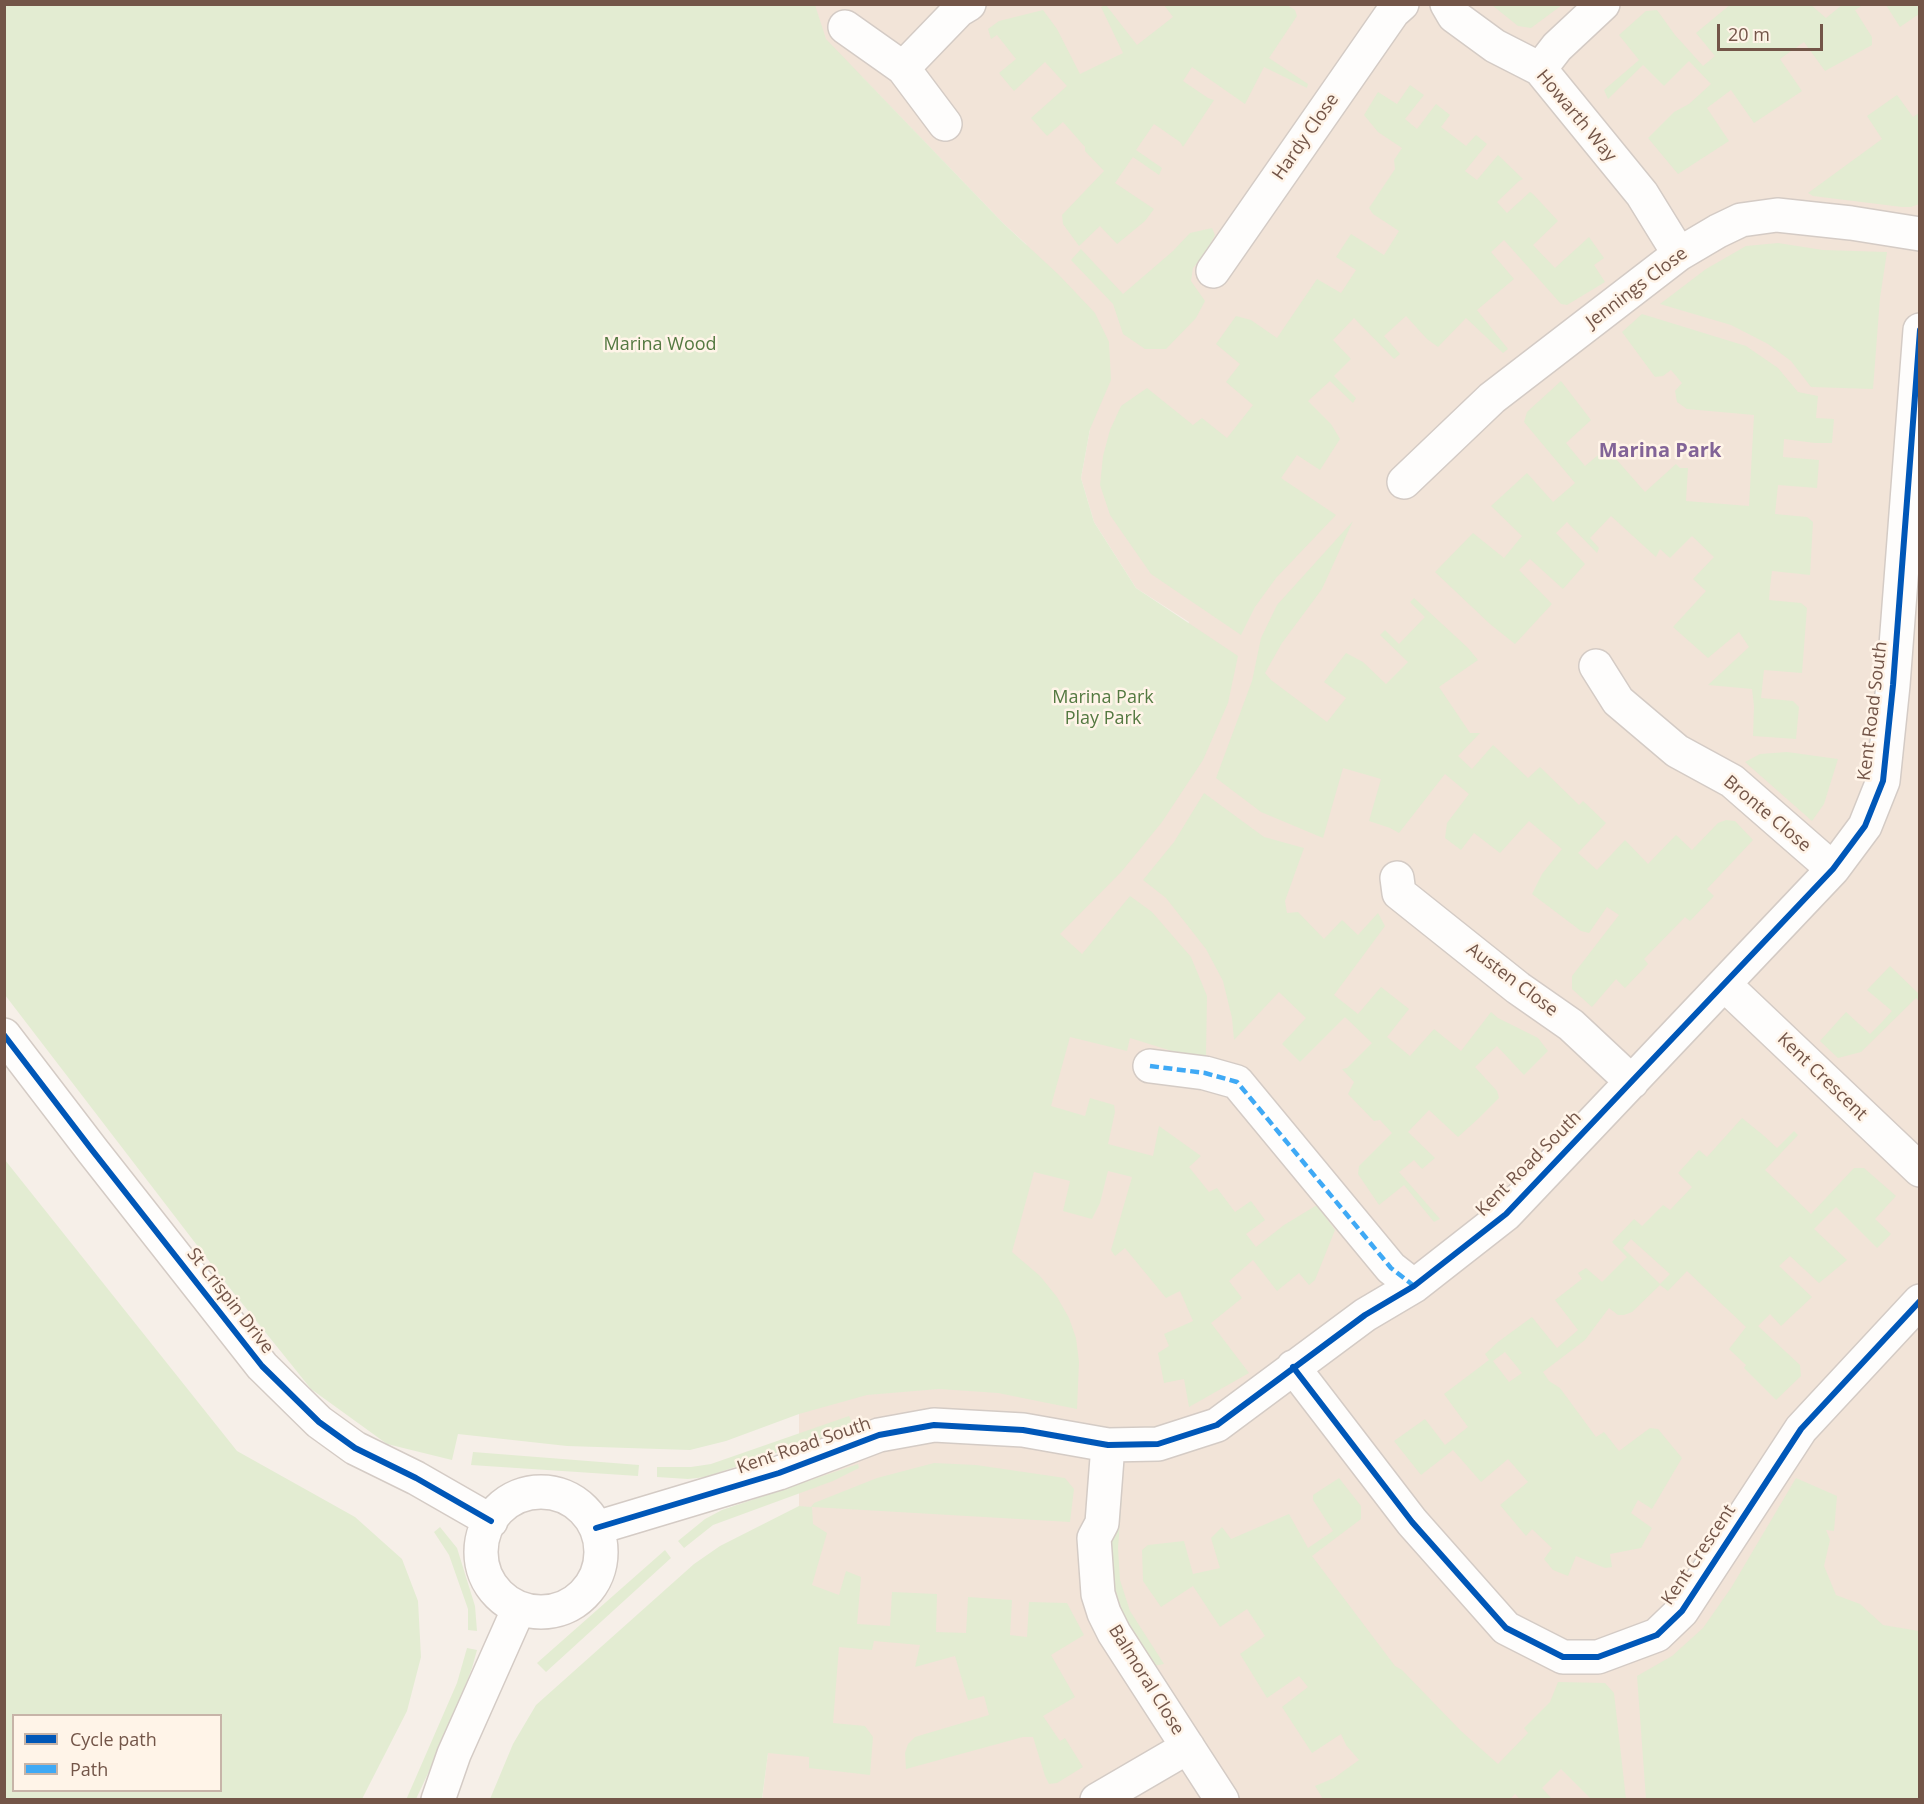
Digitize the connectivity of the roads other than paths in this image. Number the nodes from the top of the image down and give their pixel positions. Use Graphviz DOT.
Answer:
graph roads {
  1 [pos="969,4"];
  2 [pos="1402,4"];
  3 [pos="1448,4"];
  4 [pos="1603,4"];
  5 [pos="845,27"];
  6 [pos="903,68"];
  7 [pos="1540,69"];
  8 [pos="945,124"];
  9 [pos="1920,234"];
  10 [pos="1679,254"];
  11 [pos="1213,271"];
  12 [pos="1920,330"];
  13 [pos="1917,369"];
  14 [pos="1404,482"];
  15 [pos="1596,666"];
  16 [pos="1833,868"];
  17 [pos="1397,878"];
  18 [pos="1724,984"];
  19 [pos="4,1035"];
  20 [pos="1150,1066"];
  21 [pos="1632,1082"];
  22 [pos="1920,1170"];
  23 [pos="1414,1286"];
  24 [pos="1920,1301"];
  25 [pos="1293,1367"];
  26 [pos="1108,1445"];
  27 [pos="491,1521"];
  28 [pos="597,1528"];
  29 [pos="519,1608"];
  30 [pos="1188,1747"];
  31 [pos="438,1800"];
  32 [pos="1097,1800"];
  33 [pos="1222,1800"];
  1 -- 6 [label="street"];
  2 -- 11 [label="street, Hardy Close"];
  3 -- 7 [label="street, Howarth Way"];
  4 -- 7 [label="street"];
  5 -- 6 [label="street"];
  6 -- 8 [label="street"];
  7 -- 10 [label="street, Howarth Way"];
  9 -- 10 [label="street, Jennings Close"];
  10 -- 14 [label="street, Jennings Close"];
  12 -- 13 [label="street, Kent Road South"];
  13 -- 16 [label="street, Kent Road South"];
  15 -- 16 [label="street, Bronte Close"];
  16 -- 18 [label="street, Kent Road South"];
  17 -- 21 [label="street, Austen Close"];
  18 -- 21 [label="street, Kent Road South"];
  18 -- 22 [label="street, Kent Crescent"];
  19 -- 27 [label="street, St Crispin Drive"];
  20 -- 23 [label="street"];
  21 -- 23 [label="street, Kent Road South"];
  23 -- 25 [label="street, Kent Road South"];
  24 -- 25 [label="street, Kent Crescent"];
  25 -- 26 [label="street, Kent Road South"];
  26 -- 28 [label="street, Kent Road South"];
  26 -- 30 [label="street, Balmoral Close"];
  27 -- 28 [label="street"];
  27 -- 29 [label="street"];
  28 -- 29 [label="street"];
  29 -- 31 [label="street"];
  30 -- 32 [label="street"];
  30 -- 33 [label="street, Balmoral Close"];
}
